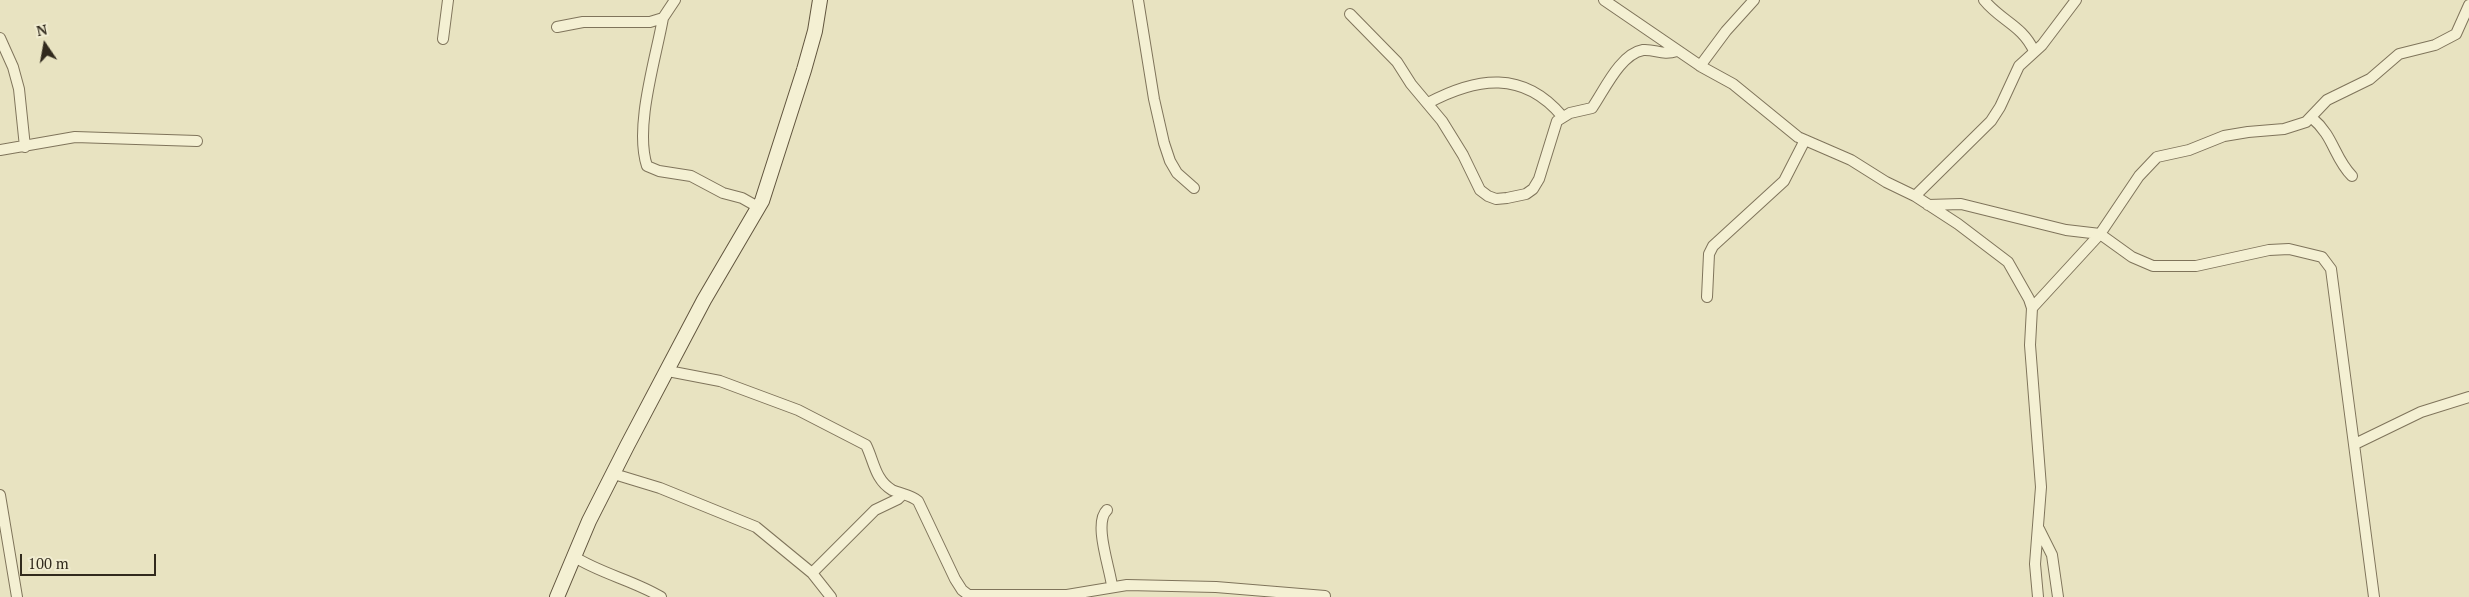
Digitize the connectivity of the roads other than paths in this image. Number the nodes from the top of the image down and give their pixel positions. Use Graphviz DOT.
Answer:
graph roads {
  1 [pos="448,0"];
  2 [pos="675,0"];
  3 [pos="820,0"];
  4 [pos="1138,0"];
  5 [pos="1605,0"];
  6 [pos="1754,0"];
  7 [pos="1984,0"];
  8 [pos="2076,0"];
  9 [pos="2469,5"];
  10 [pos="1350,14"];
  11 [pos="663,18"];
  12 [pos="557,27"];
  13 [pos="0,38"];
  14 [pos="443,39"];
  15 [pos="1677,51"];
  16 [pos="2034,51"];
  17 [pos="1700,66"];
  18 [pos="1428,103"];
  19 [pos="1562,116"];
  20 [pos="2312,118"];
  21 [pos="197,140"];
  22 [pos="1805,140"];
  23 [pos="26,147"];
  24 [pos="0,150"];
  25 [pos="2352,176"];
  26 [pos="1194,188"];
  27 [pos="1916,196"];
  28 [pos="1927,205"];
  29 [pos="758,207"];
  30 [pos="2100,234"];
  31 [pos="1707,297"];
  32 [pos="2032,308"];
  33 [pos="668,371"];
  34 [pos="2469,397"];
  35 [pos="2355,444"];
  36 [pos="614,474"];
  37 [pos="0,494"];
  38 [pos="903,494"];
  39 [pos="1107,510"];
  40 [pos="2038,529"];
  41 [pos="573,556"];
  42 [pos="812,573"];
  43 [pos="1112,586"];
  44 [pos="971,596"];
  45 [pos="1325,596"];
  46 [pos="16,597"];
  47 [pos="557,597"];
  48 [pos="662,597"];
  49 [pos="831,597"];
  50 [pos="2038,597"];
  51 [pos="2058,597"];
  52 [pos="2374,597"];
  1 -- 14 [label="street"];
  2 -- 11 [label="street"];
  3 -- 29 [label="main road"];
  4 -- 26 [label="street"];
  5 -- 15 [label="street"];
  6 -- 17 [label="street"];
  7 -- 16 [label="street"];
  8 -- 16 [label="street"];
  9 -- 20 [label="street"];
  10 -- 18 [label="street"];
  11 -- 12 [label="street"];
  11 -- 29 [label="street"];
  13 -- 23 [label="street"];
  15 -- 17 [label="street"];
  15 -- 19 [label="street"];
  16 -- 27 [label="street"];
  17 -- 22 [label="street"];
  18 -- 19 [label="street"];
  18 -- 19 [label="street"];
  20 -- 25 [label="street"];
  20 -- 30 [label="street"];
  21 -- 23 [label="street"];
  22 -- 27 [label="street"];
  22 -- 31 [label="street"];
  23 -- 24 [label="street"];
  27 -- 28 [label="street"];
  28 -- 30 [label="street"];
  28 -- 32 [label="street"];
  29 -- 33 [label="main road"];
  30 -- 32 [label="street"];
  30 -- 35 [label="street"];
  32 -- 40 [label="street"];
  33 -- 36 [label="main road"];
  33 -- 38 [label="street"];
  34 -- 35 [label="street"];
  35 -- 52 [label="street"];
  36 -- 41 [label="main road"];
  36 -- 42 [label="street"];
  37 -- 46 [label="street"];
  38 -- 42 [label="street"];
  38 -- 44 [label="street"];
  39 -- 43 [label="street"];
  40 -- 50 [label="street"];
  40 -- 51 [label="street"];
  41 -- 47 [label="main road"];
  41 -- 48 [label="street"];
  42 -- 49 [label="street"];
  43 -- 44 [label="street"];
  43 -- 45 [label="street"];
}
